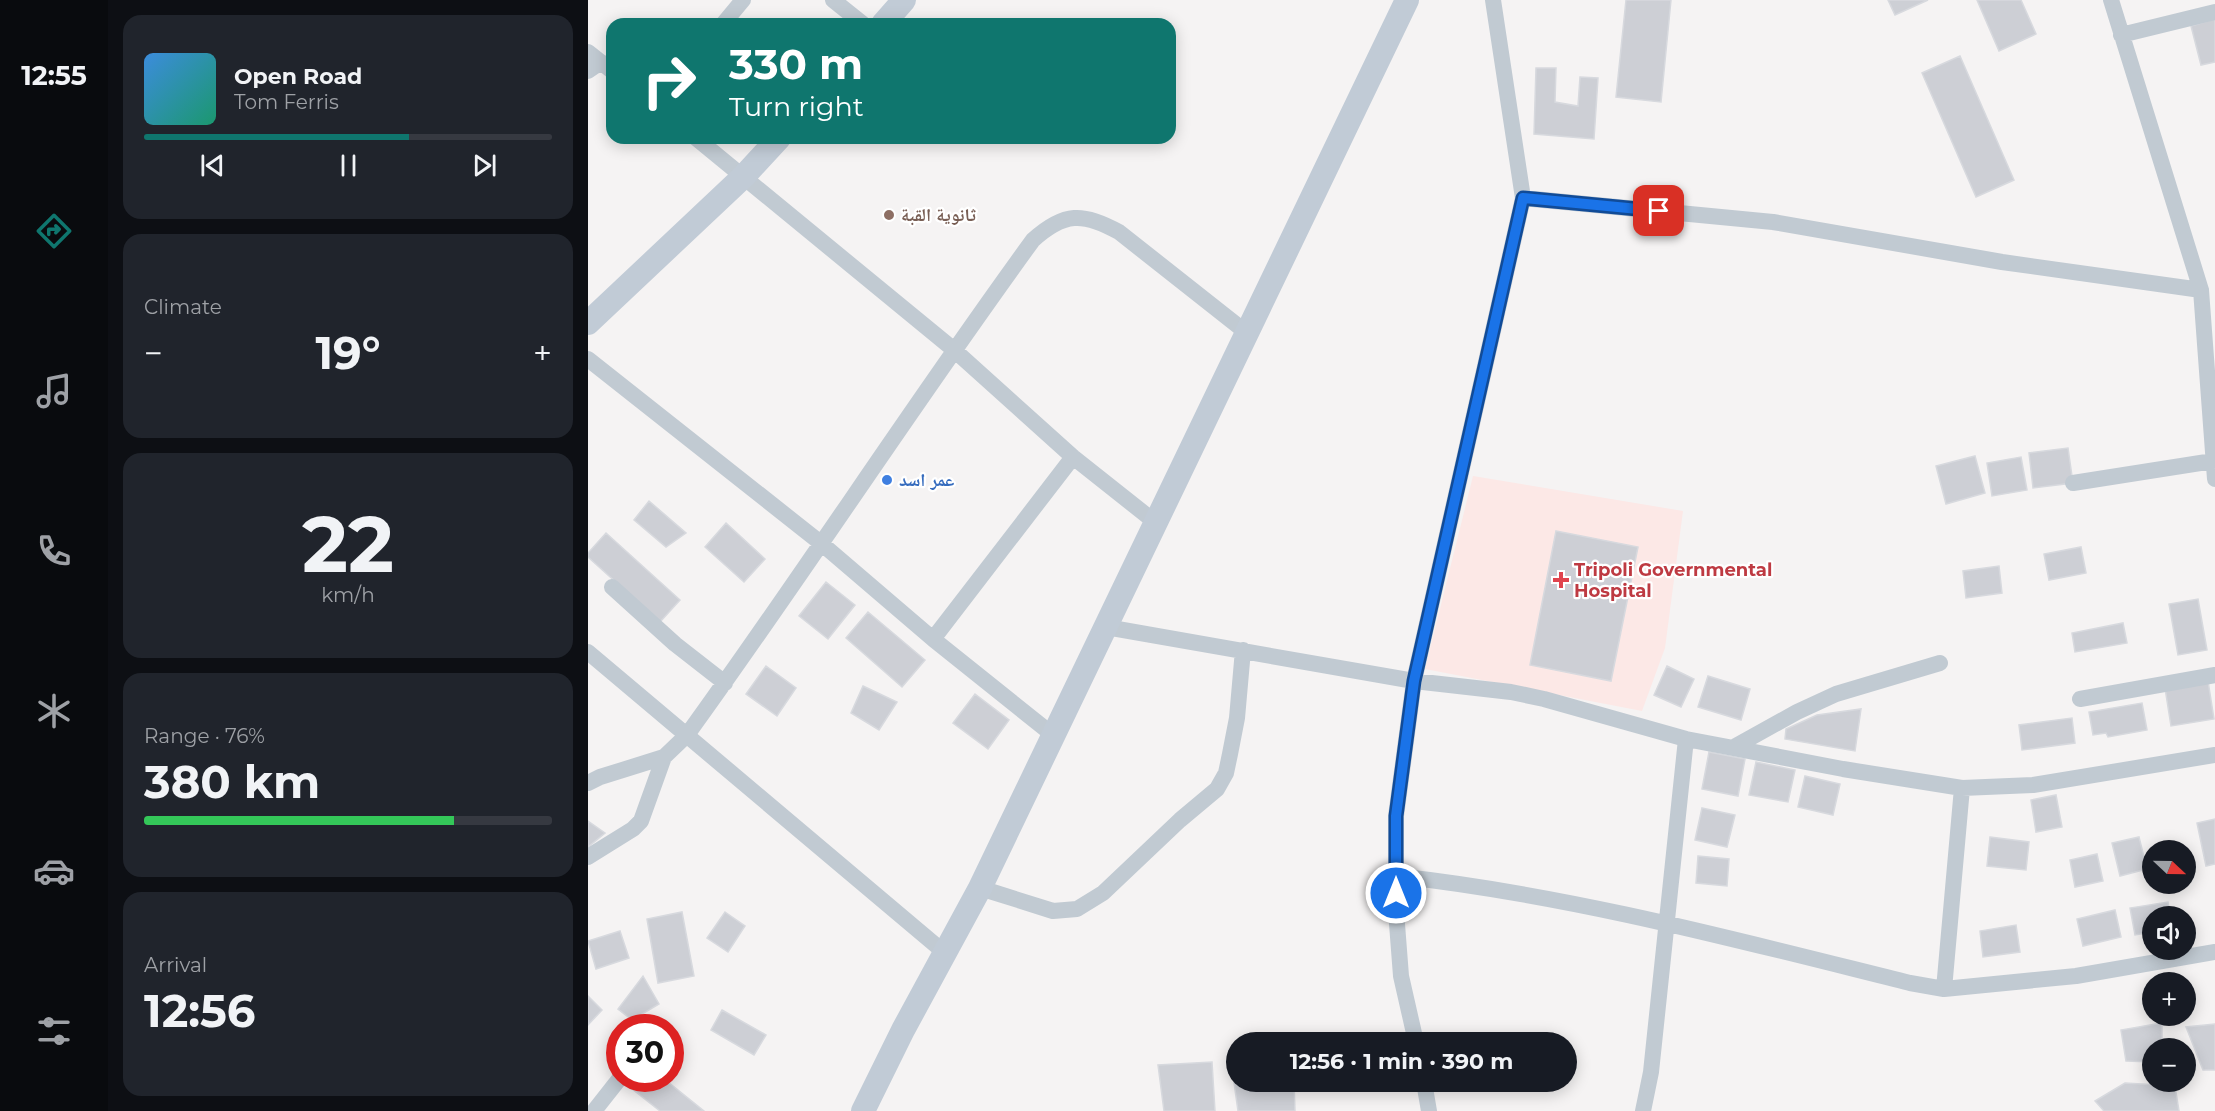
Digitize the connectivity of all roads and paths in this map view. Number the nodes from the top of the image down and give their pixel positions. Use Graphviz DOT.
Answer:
graph roads {
  1 [pos="743,0"];
  2 [pos="833,0"];
  3 [pos="904,0"];
  4 [pos="1407,0"];
  5 [pos="1493,0"];
  6 [pos="2111,0"];
  7 [pos="2215,12"];
  8 [pos="728,18"];
  9 [pos="856,18"];
  10 [pos="888,18"];
  11 [pos="2121,35"];
  12 [pos="704,144"];
  13 [pos="773,144"];
  14 [pos="744,176"];
  15 [pos="1523,198"];
  16 [pos="2201,290"];
  17 [pos="588,323"];
  18 [pos="1247,333"];
  19 [pos="953,349"];
  20 [pos="588,359"];
  21 [pos="1073,457"];
  22 [pos="2213,460"];
  23 [pos="2215,479"];
  24 [pos="2073,483"];
  25 [pos="1155,522"];
  26 [pos="822,544"];
  27 [pos="612,587"];
  28 [pos="1106,627"];
  29 [pos="933,639"];
  30 [pos="1242,650"];
  31 [pos="588,652"];
  32 [pos="1940,663"];
  33 [pos="2215,675"];
  34 [pos="1414,681"];
  35 [pos="725,683"];
  36 [pos="2080,699"];
  37 [pos="687,735"];
  38 [pos="1053,735"];
  39 [pos="1686,739"];
  40 [pos="1734,747"];
  41 [pos="2215,755"];
  42 [pos="664,757"];
  43 [pos="588,783"];
  44 [pos="1962,788"];
  45 [pos="588,857"];
  46 [pos="1396,876"];
  47 [pos="980,888"];
  48 [pos="1666,924"];
  49 [pos="2215,952"];
  50 [pos="945,953"];
  51 [pos="1944,989"];
  52 [pos="1414,1032"];
  53 [pos="609,1092"];
  54 [pos="1426,1092"];
  55 [pos="594,1111"];
  56 [pos="863,1111"];
  57 [pos="1429,1111"];
  58 [pos="1643,1111"];
  1 -- 8 [label="street"];
  2 -- 9 [label="street"];
  3 -- 10 [label="main road"];
  4 -- 18 [label="main road"];
  5 -- 15 [label="street"];
  6 -- 11 [label="street"];
  7 -- 11 [label="street"];
  11 -- 16 [label="street"];
  12 -- 14 [label="street"];
  13 -- 14 [label="main road"];
  14 -- 17 [label="main road"];
  14 -- 19 [label="street"];
  15 -- 16 [label="street"];
  15 -- 34 [label="street"];
  16 -- 22 [label="street"];
  18 -- 19 [label="street"];
  18 -- 25 [label="main road"];
  19 -- 21 [label="street"];
  19 -- 26 [label="street"];
  20 -- 26 [label="street"];
  21 -- 25 [label="street"];
  21 -- 29 [label="street"];
  22 -- 23 [label="street"];
  22 -- 24 [label="street"];
  25 -- 28 [label="main road"];
  26 -- 29 [label="street"];
  26 -- 35 [label="street"];
  27 -- 35 [label="street"];
  28 -- 30 [label="street"];
  28 -- 38 [label="main road"];
  29 -- 38 [label="street"];
  30 -- 34 [label="street"];
  30 -- 47 [label="street"];
  31 -- 37 [label="street"];
  32 -- 40 [label="street"];
  33 -- 36 [label="street"];
  34 -- 39 [label="street"];
  34 -- 46 [label="street"];
  35 -- 37 [label="street"];
  37 -- 42 [label="street"];
  37 -- 50 [label="street"];
  38 -- 47 [label="main road"];
  39 -- 40 [label="street"];
  39 -- 48 [label="street"];
  40 -- 44 [label="street"];
  41 -- 44 [label="street"];
  42 -- 43 [label="street"];
  42 -- 45 [label="street"];
  44 -- 51 [label="street"];
  46 -- 48 [label="street"];
  46 -- 52 [label="street"];
  47 -- 50 [label="main road"];
  48 -- 51 [label="street"];
  48 -- 58 [label="street"];
  49 -- 51 [label="street"];
  50 -- 56 [label="main road"];
  53 -- 55 [label="street"];
  54 -- 57 [label="street"];
}
